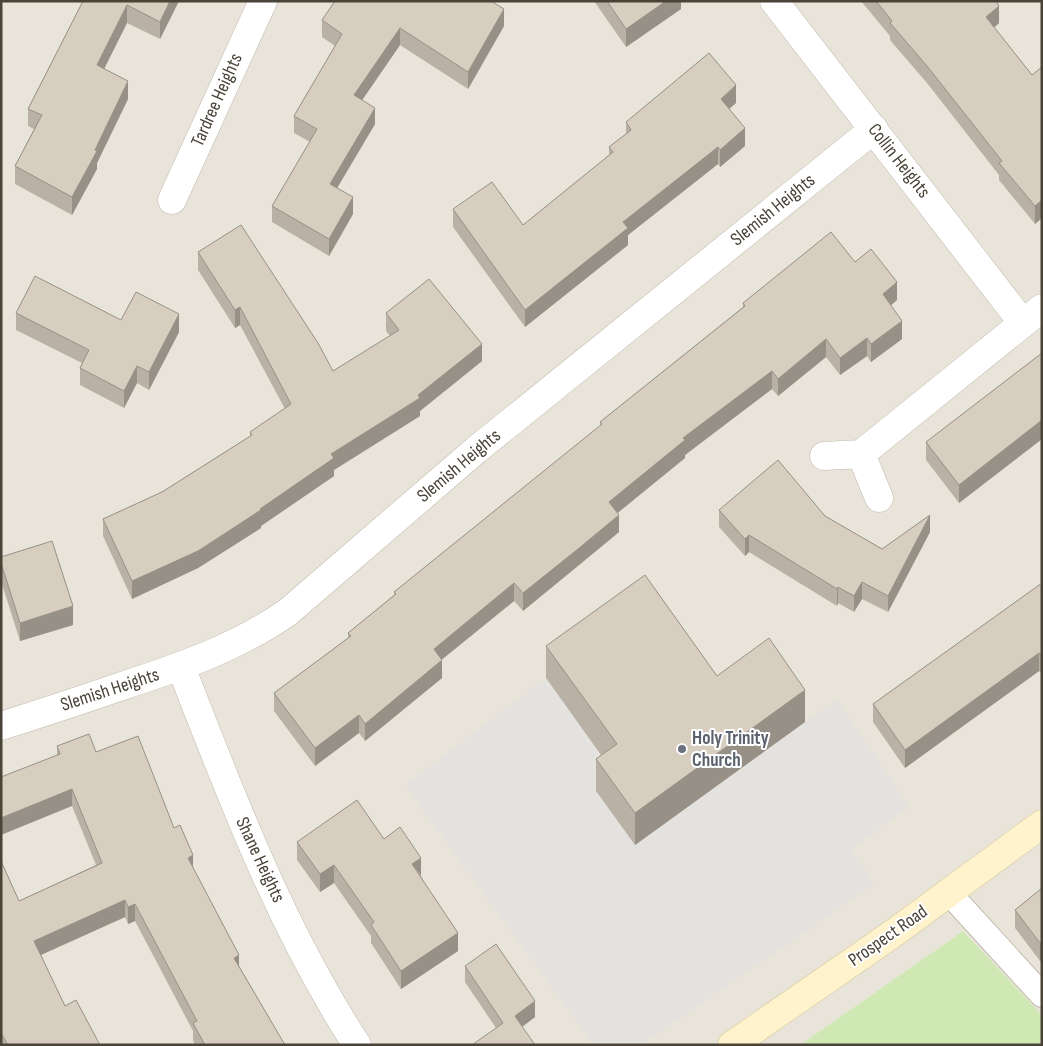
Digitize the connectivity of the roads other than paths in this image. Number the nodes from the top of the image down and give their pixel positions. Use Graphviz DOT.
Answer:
graph roads {
  1 [pos="263,1"];
  2 [pos="774,1"];
  3 [pos="874,129"];
  4 [pos="172,200"];
  5 [pos="1032,315"];
  6 [pos="861,454"];
  7 [pos="824,456"];
  8 [pos="879,498"];
  9 [pos="181,667"];
  10 [pos="1,726"];
  11 [pos="1042,824"];
  12 [pos="949,893"];
  13 [pos="1042,995"];
  14 [pos="357,1045"];
  15 [pos="732,1045"];
  1 -- 4 [label="street, Tardree Heights"];
  2 -- 3 [label="street, Collin Heights"];
  3 -- 5 [label="street, Collin Heights"];
  3 -- 9 [label="street, Slemish Heights"];
  5 -- 6 [label="street, Collin Heights"];
  6 -- 7 [label="street"];
  6 -- 8 [label="street"];
  9 -- 10 [label="street, Slemish Heights"];
  9 -- 14 [label="street, Shane Heights"];
  11 -- 12 [label="street, Prospect Road"];
  12 -- 13 [label="lane"];
  12 -- 15 [label="street, Prospect Road"];
}
